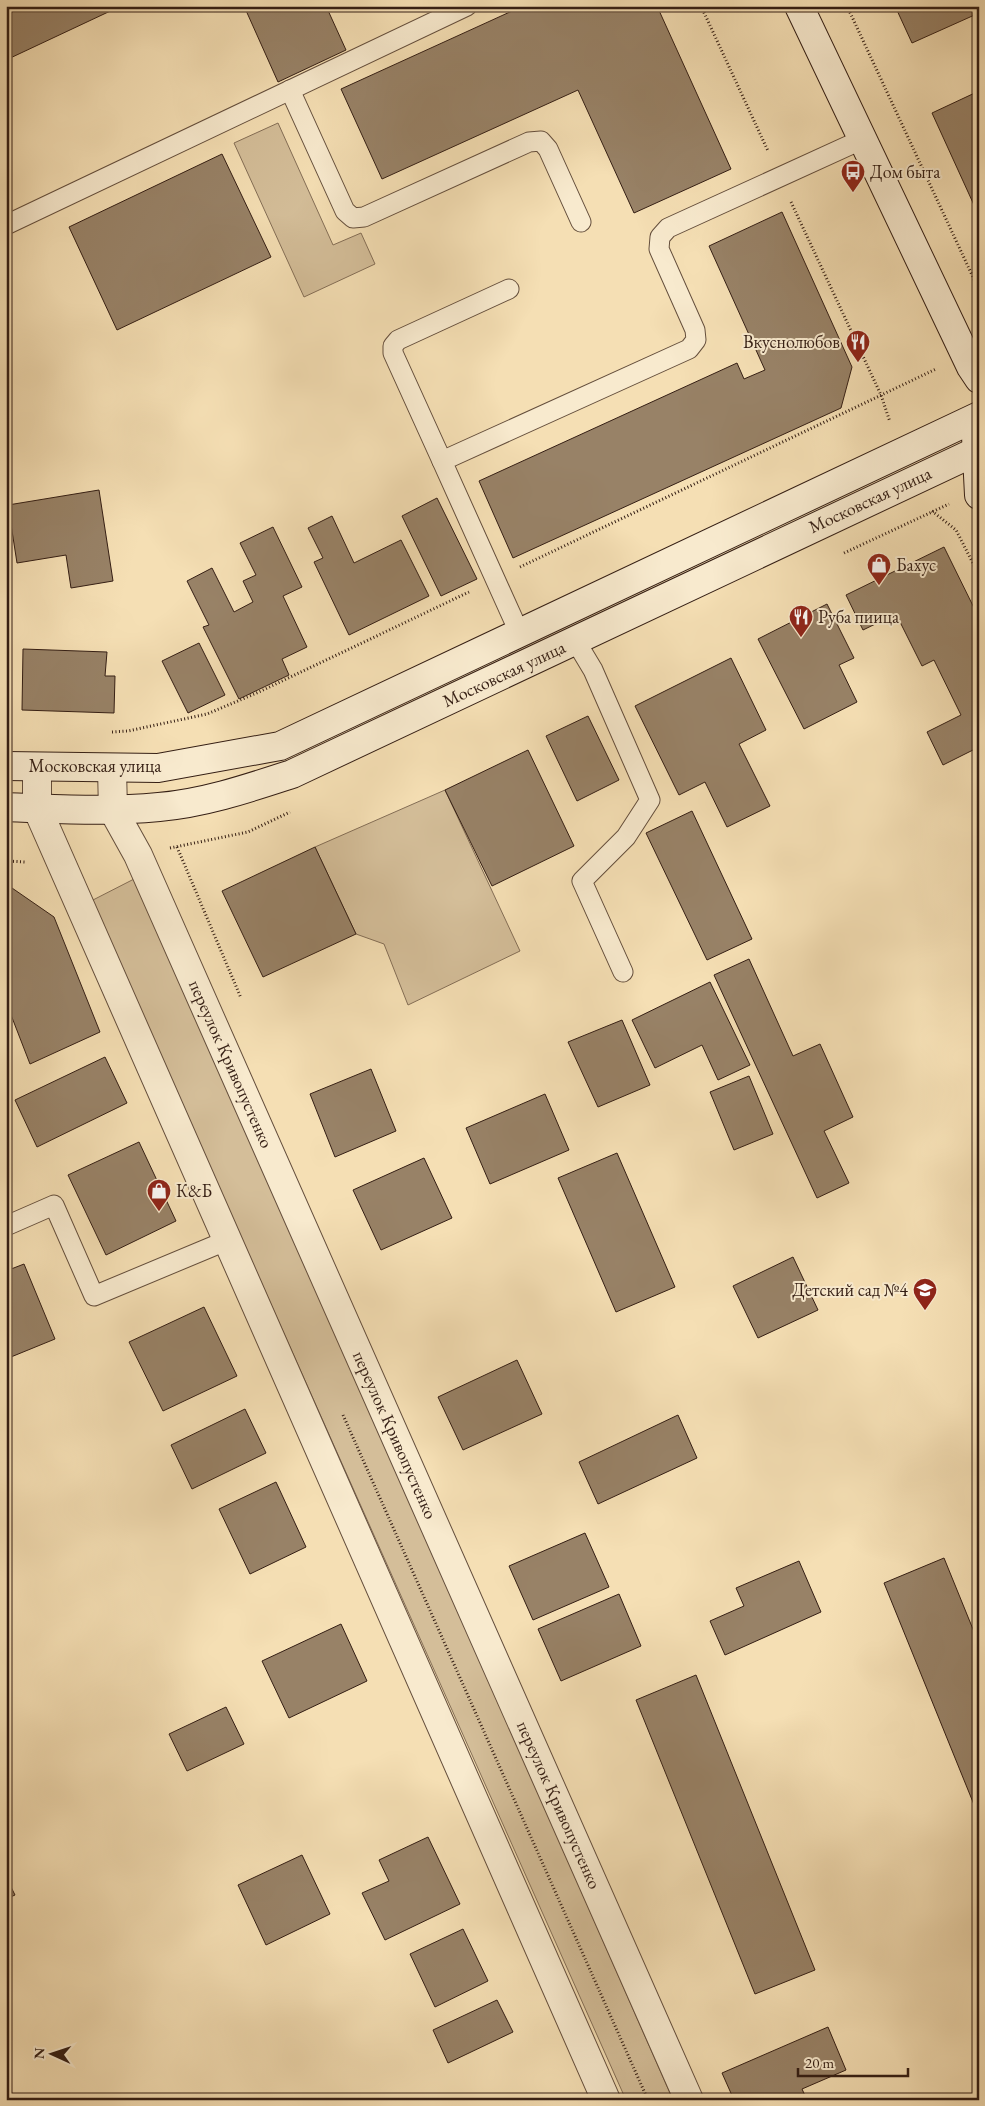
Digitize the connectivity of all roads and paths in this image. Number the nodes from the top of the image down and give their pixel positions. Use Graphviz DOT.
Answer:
graph roads {
  1 [pos="467,6"];
  2 [pos="701,6"];
  3 [pos="799,6"];
  4 [pos="847,6"];
  5 [pos="290,90"];
  6 [pos="863,139"];
  7 [pos="780,177"];
  8 [pos="581,222"];
  9 [pos="6,225"];
  10 [pos="509,289"];
  11 [pos="979,290"];
  12 [pos="975,373"];
  13 [pos="977,417"];
  14 [pos="977,450"];
  15 [pos="900,453"];
  16 [pos="442,461"];
  17 [pos="913,480"];
  18 [pos="979,495"];
  19 [pos="979,575"];
  20 [pos="519,632"];
  21 [pos="575,640"];
  22 [pos="6,766"];
  23 [pos="37,767"];
  24 [pos="112,769"];
  25 [pos="6,807"];
  26 [pos="37,808"];
  27 [pos="113,810"];
  28 [pos="623,972"];
  29 [pos="6,1226"];
  30 [pos="228,1240"];
  31 [pos="339,1406"];
  32 [pos="606,2100"];
  33 [pos="648,2100"];
  34 [pos="689,2100"];
  1 -- 5 [label="lane"];
  2 -- 7 [label="path"];
  3 -- 6 [label="street"];
  4 -- 11 [label="path"];
  5 -- 8 [label="lane"];
  5 -- 9 [label="lane"];
  6 -- 7 [label="lane"];
  6 -- 12 [label="street"];
  7 -- 15 [label="path"];
  7 -- 16 [label="lane"];
  10 -- 16 [label="lane"];
  12 -- 13 [label="street"];
  13 -- 14 [label="street"];
  13 -- 15 [label="street, Московская улица"];
  14 -- 17 [label="street, Московская улица"];
  14 -- 18 [label="street"];
  15 -- 20 [label="street, Московская улица"];
  16 -- 20 [label="lane"];
  17 -- 19 [label="path"];
  17 -- 21 [label="street, Московская улица"];
  20 -- 24 [label="street, Московская улица"];
  21 -- 27 [label="street, Московская улица"];
  21 -- 28 [label="lane"];
  22 -- 23 [label="street, Московская улица"];
  23 -- 24 [label="street, Московская улица"];
  23 -- 26 [label="street"];
  24 -- 27 [label="street, переулок Кривопустенко"];
  25 -- 26 [label="street, Московская улица"];
  26 -- 27 [label="street, Московская улица"];
  26 -- 30 [label="street"];
  27 -- 34 [label="street, переулок Кривопустенко"];
  29 -- 30 [label="lane"];
  30 -- 32 [label="street"];
  31 -- 33 [label="path"];
}
